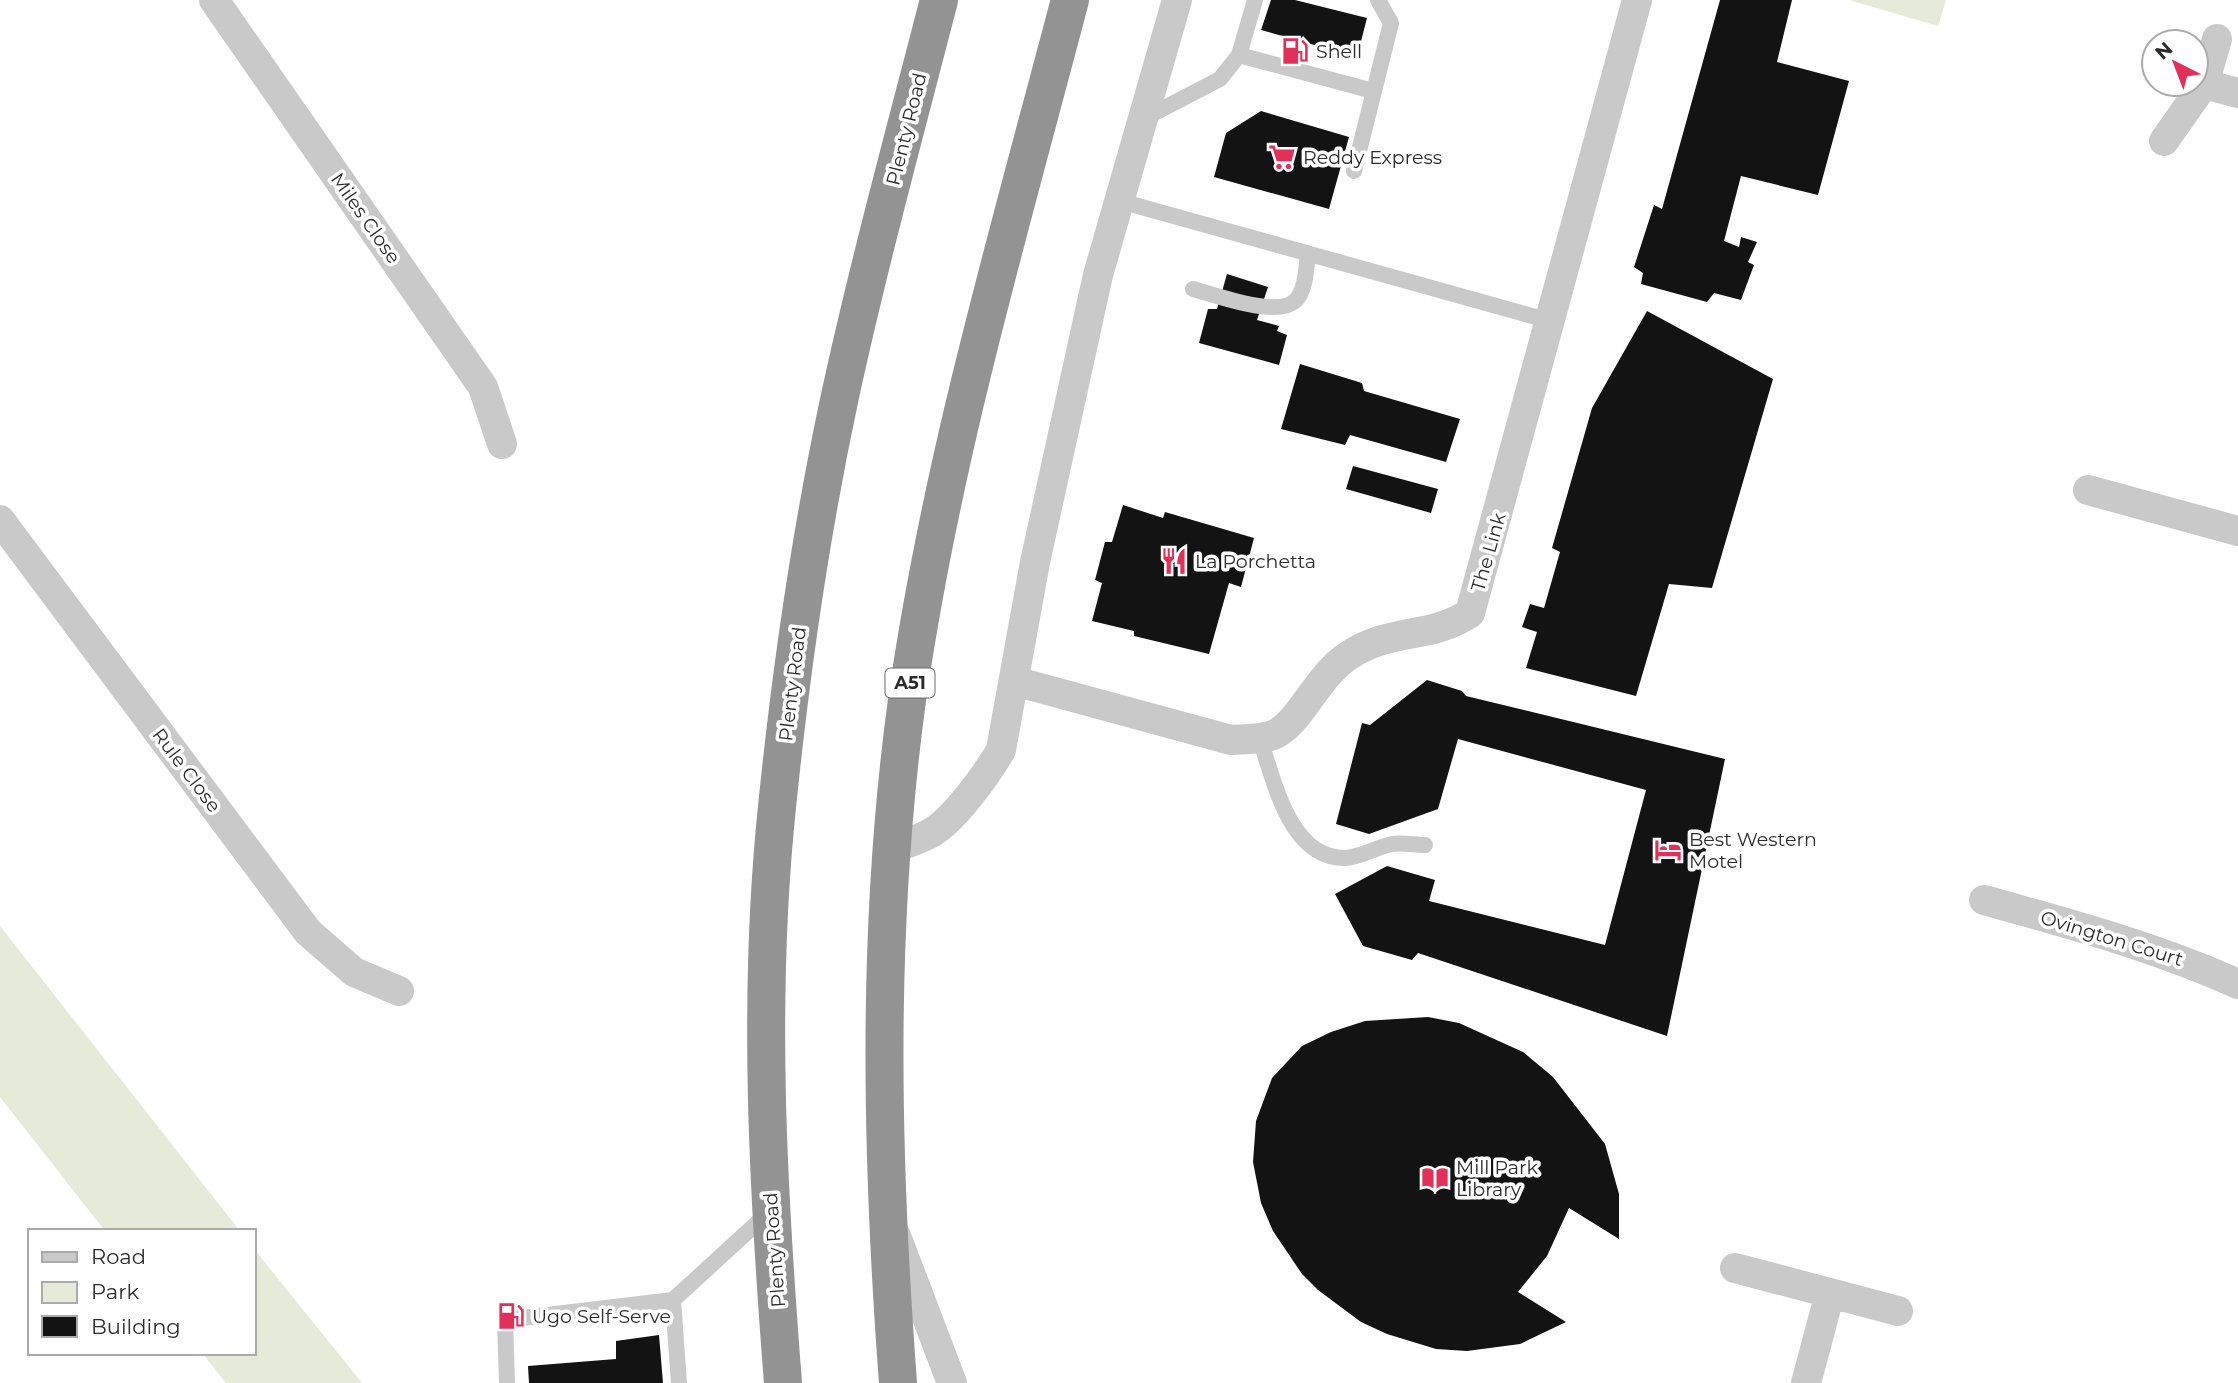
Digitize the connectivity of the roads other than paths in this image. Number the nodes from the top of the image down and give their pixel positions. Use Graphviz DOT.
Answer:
graph roads {
  1 [pos="214,0"];
  2 [pos="939,0"];
  3 [pos="1070,0"];
  4 [pos="1177,0"];
  5 [pos="1255,0"];
  6 [pos="1378,0"];
  7 [pos="1637,0"];
  8 [pos="2217,39"];
  9 [pos="1239,55"];
  10 [pos="2210,63"];
  11 [pos="2210,86"];
  12 [pos="1373,91"];
  13 [pos="2238,93"];
  14 [pos="2194,98"];
  15 [pos="1143,119"];
  16 [pos="2164,142"];
  17 [pos="1354,172"];
  18 [pos="1120,201"];
  19 [pos="1308,254"];
  20 [pos="1193,289"];
  21 [pos="1550,321"];
  22 [pos="502,444"];
  23 [pos="2088,490"];
  24 [pos="0,520"];
  25 [pos="2238,531"];
  26 [pos="1014,681"];
  27 [pos="1259,737"];
  28 [pos="1425,845"];
  29 [pos="893,848"];
  30 [pos="1984,900"];
  31 [pos="2238,984"];
  32 [pos="399,991"];
  33 [pos="885,1209"];
  34 [pos="770,1211"];
  35 [pos="1735,1268"];
  36 [pos="1830,1293"];
  37 [pos="673,1300"];
  38 [pos="1898,1311"];
  39 [pos="508,1383"];
  40 [pos="679,1383"];
  41 [pos="783,1383"];
  42 [pos="898,1383"];
  43 [pos="952,1383"];
  44 [pos="1806,1383"];
  1 -- 22 [label="street, Miles Close"];
  2 -- 34 [label="highway, Plenty Road"];
  3 -- 29 [label="highway, A51"];
  4 -- 15 [label="street"];
  5 -- 9 [label="lane"];
  6 -- 12 [label="lane"];
  7 -- 21 [label="street, The Link"];
  8 -- 10 [label="street"];
  9 -- 12 [label="lane"];
  9 -- 15 [label="lane"];
  11 -- 13 [label="street"];
  12 -- 17 [label="lane"];
  14 -- 16 [label="street"];
  15 -- 18 [label="street"];
  18 -- 19 [label="lane"];
  18 -- 26 [label="street"];
  19 -- 20 [label="lane"];
  19 -- 21 [label="lane"];
  21 -- 27 [label="street, The Link"];
  23 -- 25 [label="street"];
  24 -- 32 [label="street, Rule Close"];
  26 -- 27 [label="street, The Link"];
  26 -- 29 [label="street"];
  27 -- 28 [label="lane"];
  29 -- 33 [label="highway, A51"];
  30 -- 31 [label="street, Ovington Court"];
  33 -- 42 [label="highway, A51"];
  33 -- 43 [label="street"];
  34 -- 37 [label="lane"];
  34 -- 41 [label="highway, Plenty Road"];
  35 -- 36 [label="street"];
  36 -- 38 [label="street"];
  36 -- 44 [label="street"];
  37 -- 39 [label="lane"];
  37 -- 40 [label="lane"];
}
